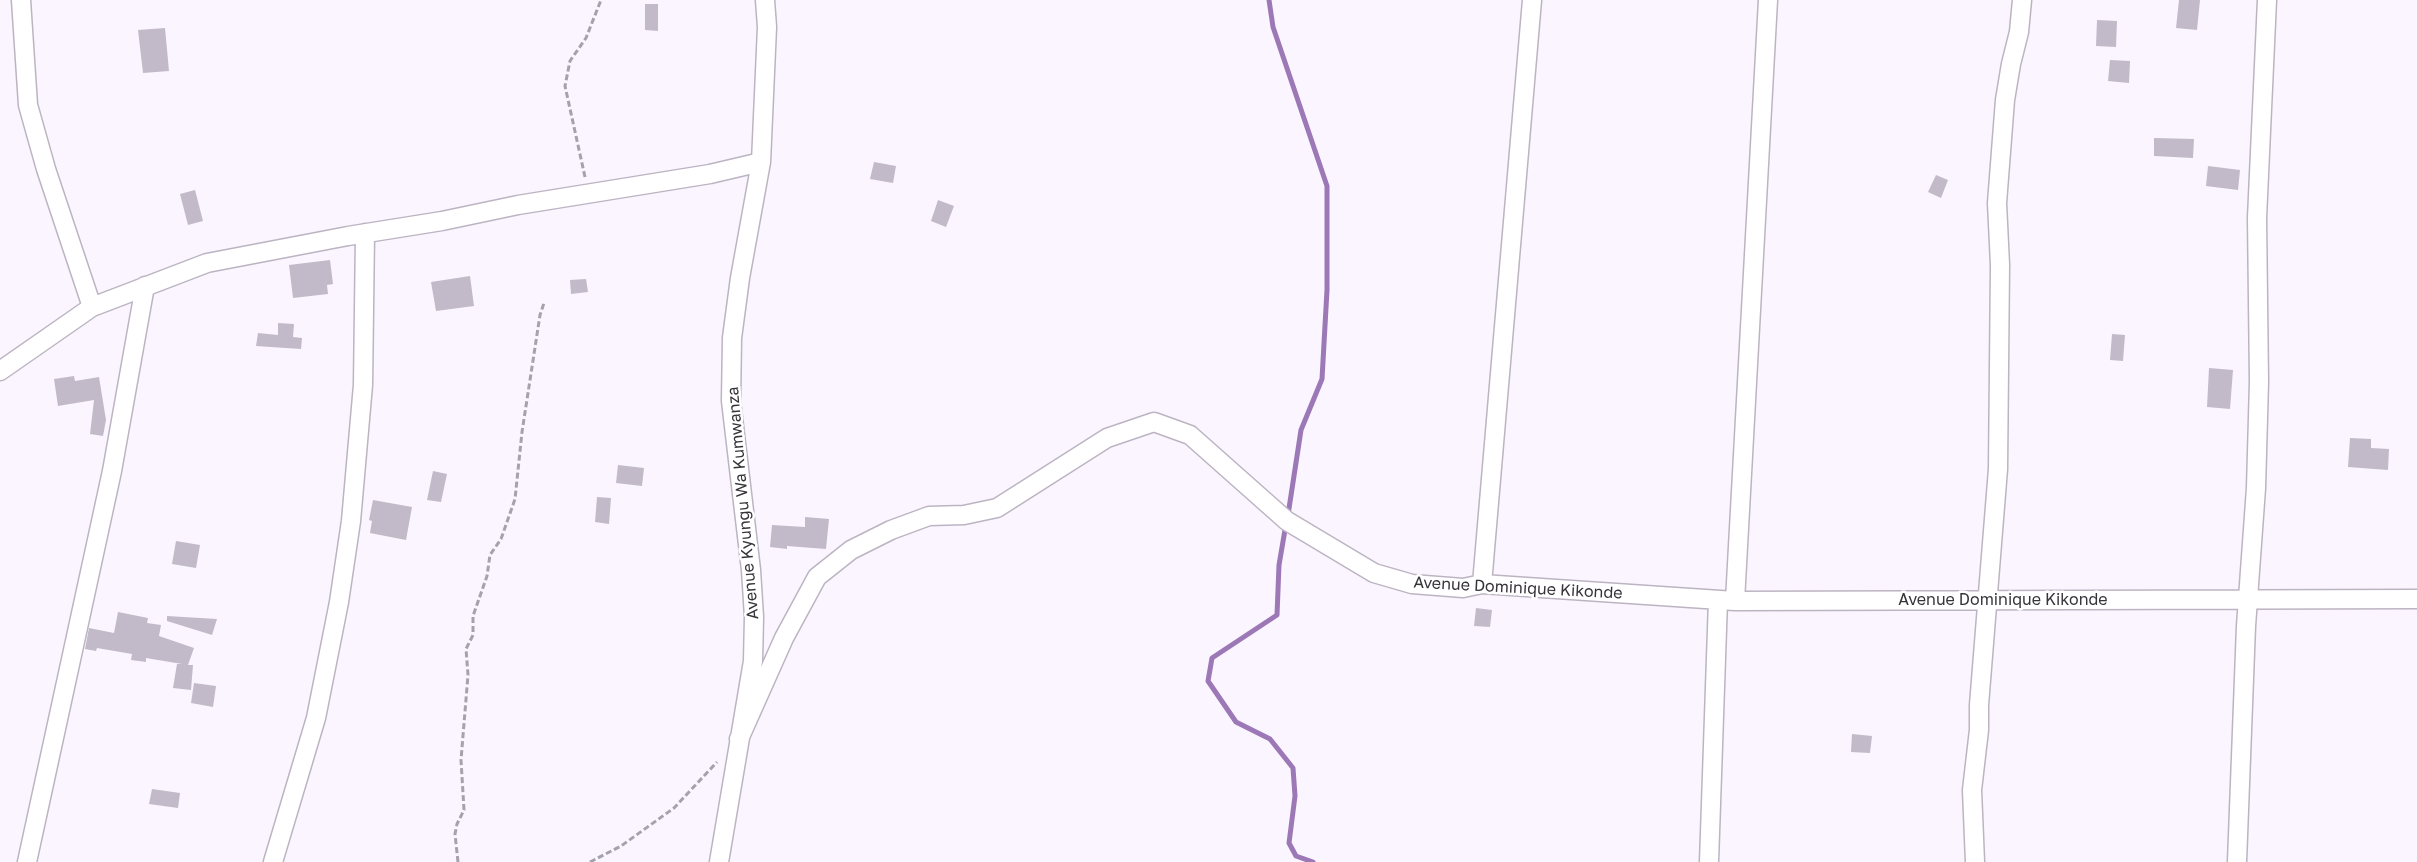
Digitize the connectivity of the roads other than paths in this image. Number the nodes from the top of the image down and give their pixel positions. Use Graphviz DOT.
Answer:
graph roads {
  1 [pos="21,0"];
  2 [pos="765,0"];
  3 [pos="1532,0"];
  4 [pos="1768,0"];
  5 [pos="2022,0"];
  6 [pos="2267,0"];
  7 [pos="760,162"];
  8 [pos="365,233"];
  9 [pos="145,286"];
  10 [pos="92,307"];
  11 [pos="0,371"];
  12 [pos="1482,584"];
  13 [pos="2250,599"];
  14 [pos="2417,599"];
  15 [pos="1726,600"];
  16 [pos="1988,601"];
  17 [pos="739,739"];
  18 [pos="27,862"];
  19 [pos="273,862"];
  20 [pos="718,862"];
  21 [pos="1709,862"];
  22 [pos="1975,862"];
  23 [pos="2237,862"];
  1 -- 10 [label="street"];
  2 -- 7 [label="street, Avenue Kyungu Wa Kumwanza"];
  3 -- 12 [label="street"];
  4 -- 15 [label="street"];
  5 -- 16 [label="street"];
  6 -- 13 [label="street"];
  7 -- 8 [label="street"];
  7 -- 17 [label="street, Avenue Kyungu Wa Kumwanza"];
  8 -- 9 [label="street"];
  8 -- 19 [label="street"];
  9 -- 10 [label="street"];
  9 -- 18 [label="street"];
  10 -- 11 [label="street"];
  12 -- 15 [label="street, Avenue Dominique Kikonde"];
  12 -- 17 [label="street, Avenue Dominique Kikonde"];
  13 -- 14 [label="street, Avenue Dominique Kikonde"];
  13 -- 16 [label="street, Avenue Dominique Kikonde"];
  13 -- 23 [label="street"];
  15 -- 16 [label="street, Avenue Dominique Kikonde"];
  15 -- 21 [label="street"];
  16 -- 22 [label="street"];
  17 -- 20 [label="street, Avenue Kyungu Wa Kumwanza"];
}
